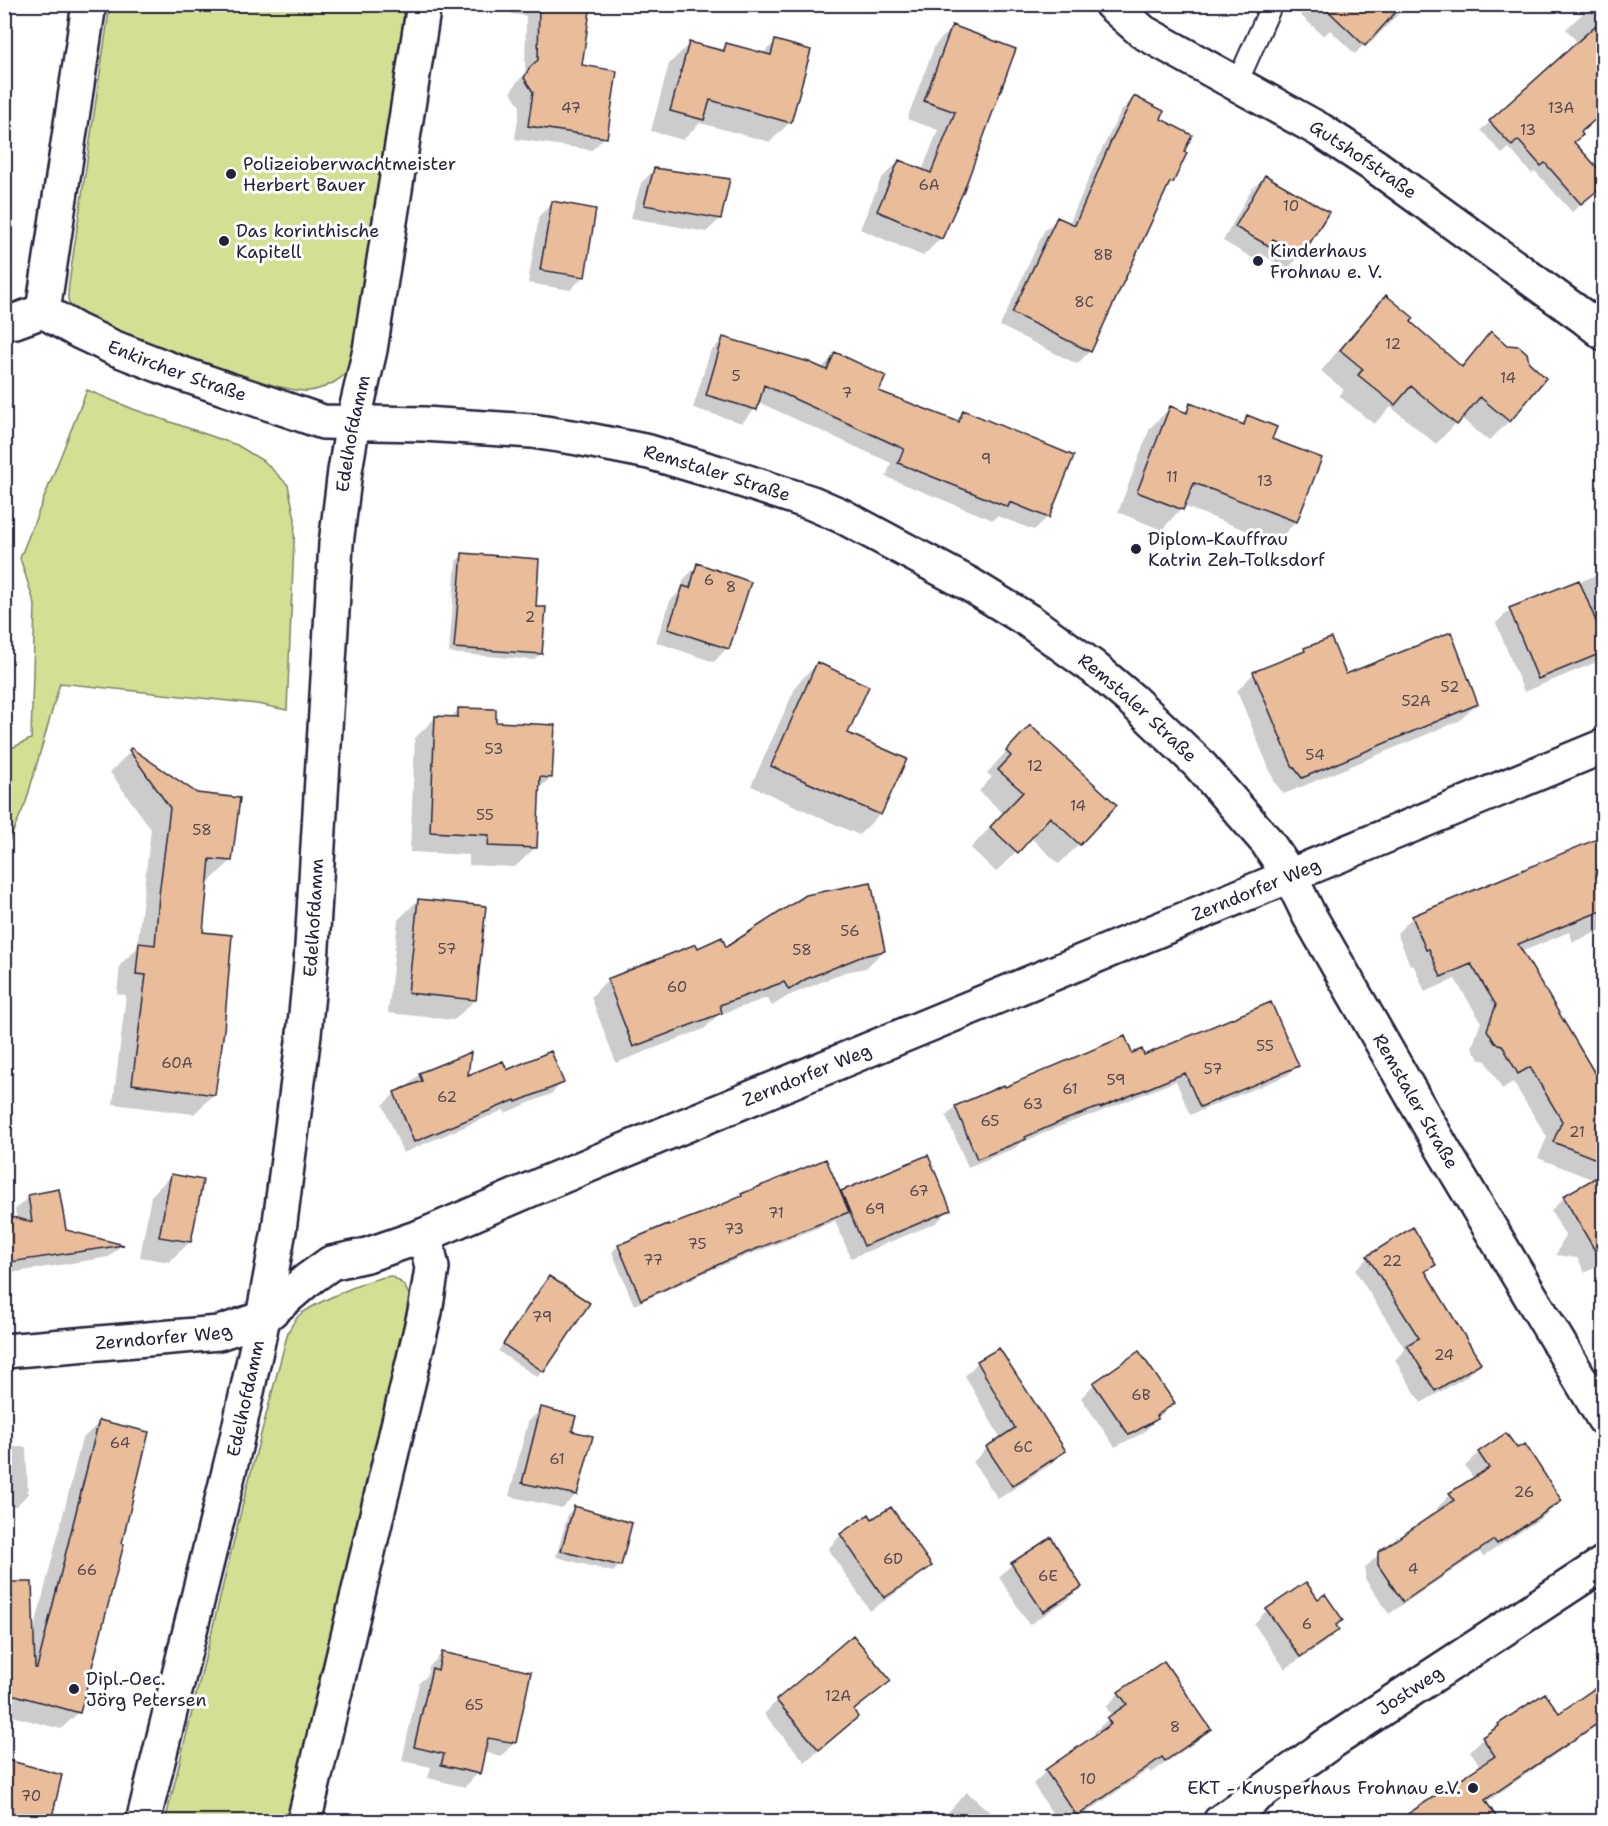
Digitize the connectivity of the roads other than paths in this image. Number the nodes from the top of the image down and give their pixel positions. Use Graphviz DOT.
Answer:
graph roads {
  1 [pos="89,4"];
  2 [pos="424,4"];
  3 [pos="1110,4"];
  4 [pos="1272,4"];
  5 [pos="1237,83"];
  6 [pos="43,311"];
  7 [pos="4,322"];
  8 [pos="1604,333"];
  9 [pos="353,423"];
  10 [pos="1604,746"];
  11 [pos="1290,876"];
  12 [pos="425,1235"];
  13 [pos="263,1318"];
  14 [pos="4,1351"];
  15 [pos="1604,1419"];
  16 [pos="1604,1563"];
  17 [pos="143,1821"];
  18 [pos="304,1821"];
  19 [pos="1220,1821"];
  1 -- 6 [label="street"];
  2 -- 9 [label="street, Edelhofdamm"];
  3 -- 5 [label="street, Gutshofstraße"];
  4 -- 5 [label="lane"];
  5 -- 8 [label="street, Gutshofstraße"];
  6 -- 7 [label="street"];
  6 -- 9 [label="street, Enkircher Straße"];
  9 -- 11 [label="street, Remstaler Straße"];
  9 -- 13 [label="street, Edelhofdamm"];
  10 -- 11 [label="street, Zerndorfer Weg"];
  11 -- 12 [label="street, Zerndorfer Weg"];
  11 -- 15 [label="street, Remstaler Straße"];
  12 -- 13 [label="street, Zerndorfer Weg"];
  12 -- 18 [label="street"];
  13 -- 14 [label="street, Zerndorfer Weg"];
  13 -- 17 [label="street, Edelhofdamm"];
  16 -- 19 [label="street, Jostweg"];
}
